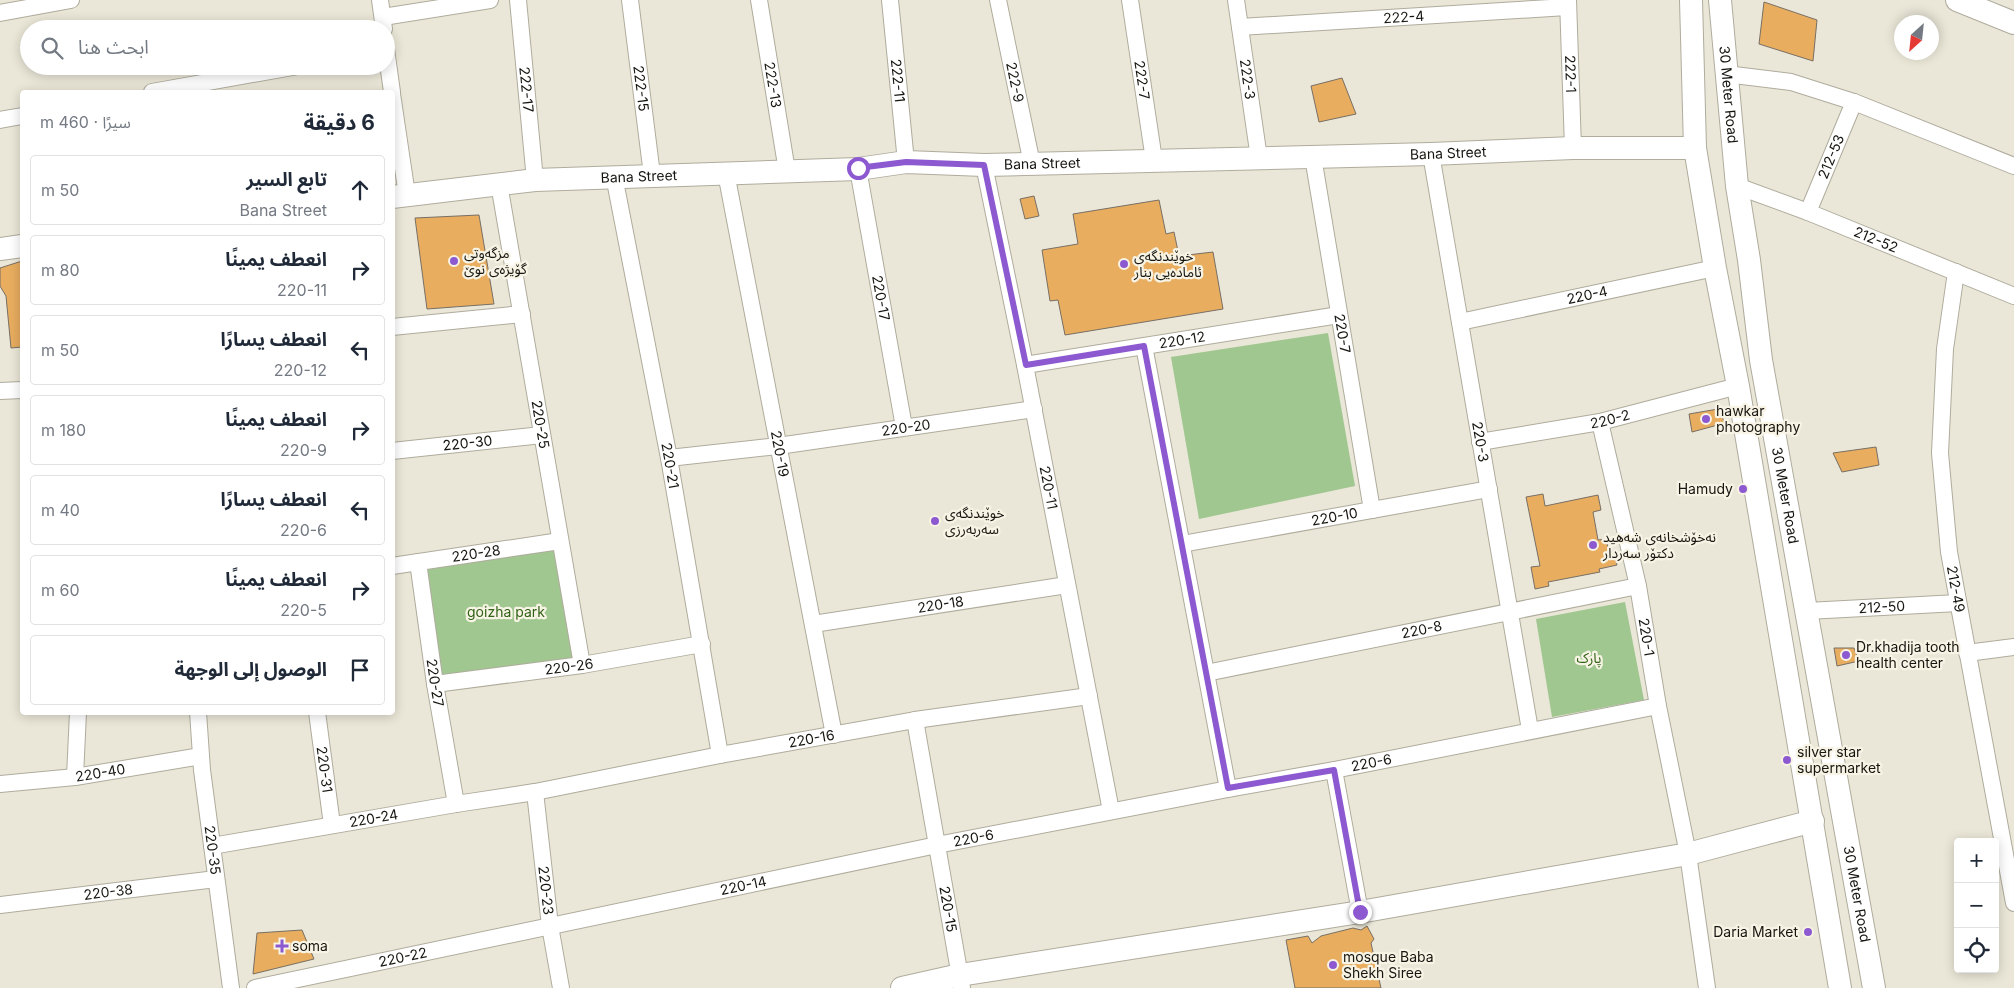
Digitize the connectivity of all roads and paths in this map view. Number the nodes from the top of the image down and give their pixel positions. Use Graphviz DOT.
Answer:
graph roads {
  1 [pos="71,0"];
  2 [pos="380,0"];
  3 [pos="490,0"];
  4 [pos="518,0"];
  5 [pos="630,0"];
  6 [pos="759,0"];
  7 [pos="890,0"];
  8 [pos="998,0"];
  9 [pos="1130,0"];
  10 [pos="1236,0"];
  11 [pos="1691,0"];
  12 [pos="1720,0"];
  13 [pos="1957,0"];
  14 [pos="1568,4"];
  15 [pos="0,13"];
  16 [pos="383,20"];
  17 [pos="395,21"];
  18 [pos="2014,22"];
  19 [pos="1240,27"];
  20 [pos="1692,30"];
  21 [pos="1723,30"];
  22 [pos="1726,74"];
  23 [pos="247,75"];
  24 [pos="389,75"];
  25 [pos="163,90"];
  26 [pos="392,90"];
  27 [pos="1854,102"];
  28 [pos="20,116"];
  29 [pos="0,120"];
  30 [pos="395,132"];
  31 [pos="1573,148"];
  32 [pos="1695,148"];
  33 [pos="1431,154"];
  34 [pos="1313,157"];
  35 [pos="1259,158"];
  36 [pos="1154,160"];
  37 [pos="906,162"];
  38 [pos="1032,164"];
  39 [pos="984,165"];
  40 [pos="2014,166"];
  41 [pos="858,168"];
  42 [pos="787,171"];
  43 [pos="726,173"];
  44 [pos="652,175"];
  45 [pos="614,176"];
  46 [pos="535,180"];
  47 [pos="499,184"];
  48 [pos="1737,186"];
  49 [pos="400,196"];
  50 [pos="1808,212"];
  51 [pos="20,246"];
  52 [pos="0,249"];
  53 [pos="1715,268"];
  54 [pos="1956,272"];
  55 [pos="2014,296"];
  56 [pos="522,314"];
  57 [pos="1339,316"];
  58 [pos="1460,322"];
  59 [pos="395,326"];
  60 [pos="1144,346"];
  61 [pos="1761,360"];
  62 [pos="1026,365"];
  63 [pos="1736,376"];
  64 [pos="20,390"];
  65 [pos="0,391"];
  66 [pos="1034,409"];
  67 [pos="1600,422"];
  68 [pos="904,428"];
  69 [pos="542,435"];
  70 [pos="1480,442"];
  71 [pos="778,446"];
  72 [pos="395,451"];
  73 [pos="668,458"];
  74 [pos="1489,490"];
  75 [pos="1372,510"];
  76 [pos="560,541"];
  77 [pos="1182,544"];
  78 [pos="418,562"];
  79 [pos="395,566"];
  80 [pos="1068,585"];
  81 [pos="1638,586"];
  82 [pos="1958,603"];
  83 [pos="1807,611"];
  84 [pos="1510,612"];
  85 [pos="812,624"];
  86 [pos="702,644"];
  87 [pos="2014,647"];
  88 [pos="1967,652"];
  89 [pos="582,665"];
  90 [pos="1206,673"];
  91 [pos="435,684"];
  92 [pos="1088,696"];
  93 [pos="1658,706"];
  94 [pos="78,715"];
  95 [pos="198,715"];
  96 [pos="318,715"];
  97 [pos="915,720"];
  98 [pos="1530,730"];
  99 [pos="834,735"];
  100 [pos="720,755"];
  101 [pos="201,756"];
  102 [pos="1334,770"];
  103 [pos="75,778"];
  104 [pos="0,784"];
  105 [pos="1228,788"];
  106 [pos="535,792"];
  107 [pos="456,804"];
  108 [pos="1111,811"];
  109 [pos="1813,821"];
  110 [pos="332,825"];
  111 [pos="937,845"];
  112 [pos="212,846"];
  113 [pos="1688,854"];
  114 [pos="216,879"];
  115 [pos="2014,903"];
  116 [pos="0,905"];
  117 [pos="1360,912"];
  118 [pos="550,926"];
  119 [pos="961,981"];
  120 [pos="230,988"];
  121 [pos="256,988"];
  122 [pos="561,988"];
  123 [pos="902,988"];
  124 [pos="1707,988"];
  125 [pos="1840,988"];
  126 [pos="1874,988"];
  1 -- 15 [label="street"];
  2 -- 16 [label="street"];
  3 -- 17 [label="street"];
  4 -- 46 [label="street, 222-17"];
  5 -- 44 [label="street, 222-15"];
  6 -- 42 [label="street, 222-13"];
  7 -- 37 [label="street, 222-11"];
  8 -- 38 [label="street, 222-9"];
  9 -- 36 [label="street, 222-7"];
  10 -- 19 [label="street, 222-3"];
  11 -- 20 [label="street, 30 Meter Road"];
  12 -- 21 [label="street, 30 Meter Road"];
  13 -- 18 [label="street"];
  14 -- 19 [label="street, 222-4"];
  14 -- 31 [label="street, 222-1"];
  19 -- 35 [label="street, 222-3"];
  20 -- 21 [label="street"];
  20 -- 32 [label="street, 30 Meter Road"];
  21 -- 22 [label="street, 30 Meter Road"];
  22 -- 27 [label="street"];
  22 -- 48 [label="street, 30 Meter Road"];
  23 -- 25 [label="street"];
  24 -- 26 [label="street"];
  27 -- 40 [label="street"];
  27 -- 50 [label="street, 212-53"];
  28 -- 29 [label="street"];
  30 -- 49 [label="street"];
  31 -- 32 [label="street, Bana Street"];
  31 -- 33 [label="street, Bana Street"];
  32 -- 53 [label="street, 30 Meter Road"];
  33 -- 34 [label="street, Bana Street"];
  33 -- 58 [label="street, 220-3"];
  34 -- 35 [label="street, Bana Street"];
  34 -- 57 [label="street, 220-7"];
  35 -- 36 [label="street, Bana Street"];
  36 -- 38 [label="street, Bana Street"];
  37 -- 39 [label="street, Bana Street"];
  37 -- 41 [label="street, Bana Street"];
  38 -- 39 [label="street, Bana Street"];
  39 -- 62 [label="street, 220-11"];
  41 -- 42 [label="street, Bana Street"];
  41 -- 68 [label="street, 220-17"];
  42 -- 43 [label="street, Bana Street"];
  43 -- 44 [label="street, Bana Street"];
  43 -- 71 [label="street, 220-19"];
  44 -- 45 [label="street, Bana Street"];
  45 -- 46 [label="street, Bana Street"];
  45 -- 73 [label="street, 220-21"];
  46 -- 47 [label="street, Bana Street"];
  47 -- 49 [label="street, Bana Street"];
  47 -- 56 [label="street, 220-25"];
  48 -- 50 [label="street, 212-52"];
  48 -- 61 [label="street, 30 Meter Road"];
  50 -- 54 [label="street, 212-52"];
  51 -- 52 [label="street"];
  53 -- 58 [label="street, 220-4"];
  53 -- 63 [label="street, 30 Meter Road"];
  54 -- 55 [label="street, 212-52"];
  54 -- 82 [label="street, 212-49"];
  56 -- 59 [label="street"];
  56 -- 69 [label="street, 220-25"];
  57 -- 60 [label="street, 220-12"];
  57 -- 75 [label="street, 220-7"];
  58 -- 70 [label="street, 220-3"];
  60 -- 62 [label="street, 220-12"];
  60 -- 77 [label="street"];
  61 -- 63 [label="street"];
  61 -- 83 [label="street, 30 Meter Road"];
  62 -- 66 [label="street, 220-11"];
  63 -- 67 [label="street, 220-2"];
  63 -- 109 [label="street, 30 Meter Road"];
  64 -- 65 [label="street"];
  66 -- 68 [label="street, 220-20"];
  66 -- 80 [label="street, 220-11"];
  67 -- 70 [label="street, 220-2"];
  67 -- 81 [label="street, 220-1"];
  68 -- 71 [label="street, 220-20"];
  69 -- 72 [label="street, 220-30"];
  69 -- 76 [label="street, 220-25"];
  70 -- 74 [label="street, 220-3"];
  71 -- 73 [label="street, 220-20"];
  71 -- 85 [label="street, 220-19"];
  73 -- 86 [label="street, 220-21"];
  74 -- 75 [label="street, 220-10"];
  74 -- 84 [label="street, 220-3"];
  75 -- 77 [label="street, 220-10"];
  76 -- 78 [label="street, 220-28"];
  76 -- 89 [label="street, 220-25"];
  77 -- 90 [label="street"];
  78 -- 79 [label="street, 220-28"];
  78 -- 91 [label="street, 220-27"];
  80 -- 85 [label="street, 220-18"];
  80 -- 92 [label="street, 220-11"];
  81 -- 84 [label="street, 220-8"];
  81 -- 93 [label="street, 220-1"];
  82 -- 83 [label="street, 212-50"];
  82 -- 88 [label="street, 212-49"];
  83 -- 126 [label="street, 30 Meter Road"];
  84 -- 90 [label="street, 220-8"];
  84 -- 98 [label="street, 220-3"];
  85 -- 99 [label="street, 220-19"];
  86 -- 89 [label="street, 220-26"];
  86 -- 100 [label="street, 220-21"];
  87 -- 88 [label="street"];
  88 -- 115 [label="street, 212-49"];
  89 -- 91 [label="street, 220-26"];
  90 -- 105 [label="street"];
  91 -- 107 [label="street, 220-27"];
  92 -- 97 [label="street, 220-16"];
  92 -- 108 [label="street, 220-11"];
  93 -- 98 [label="street, 220-6"];
  93 -- 113 [label="street, 220-1"];
  94 -- 103 [label="street"];
  95 -- 101 [label="street, 220-35"];
  96 -- 110 [label="street, 220-31"];
  97 -- 99 [label="street, 220-16"];
  97 -- 111 [label="street, 220-15"];
  98 -- 102 [label="street, 220-6"];
  99 -- 100 [label="street, 220-16"];
  100 -- 106 [label="street, 220-16"];
  101 -- 103 [label="street, 220-40"];
  101 -- 112 [label="street, 220-35"];
  102 -- 105 [label="street, 220-6"];
  102 -- 117 [label="street"];
  103 -- 104 [label="street, 220-40"];
  105 -- 108 [label="street, 220-6"];
  106 -- 107 [label="street, 220-24"];
  106 -- 118 [label="street, 220-23"];
  107 -- 110 [label="street, 220-24"];
  108 -- 111 [label="street, 220-6"];
  109 -- 113 [label="street"];
  109 -- 125 [label="street, 30 Meter Road"];
  110 -- 112 [label="street, 220-24"];
  111 -- 118 [label="street, 220-14"];
  111 -- 119 [label="street, 220-15"];
  112 -- 114 [label="street, 220-35"];
  113 -- 117 [label="street"];
  113 -- 124 [label="street, 220-1"];
  114 -- 116 [label="street, 220-38"];
  114 -- 120 [label="street, 220-35"];
  117 -- 119 [label="street"];
  118 -- 121 [label="street, 220-22"];
  118 -- 122 [label="street, 220-23"];
  119 -- 123 [label="street"];
}
